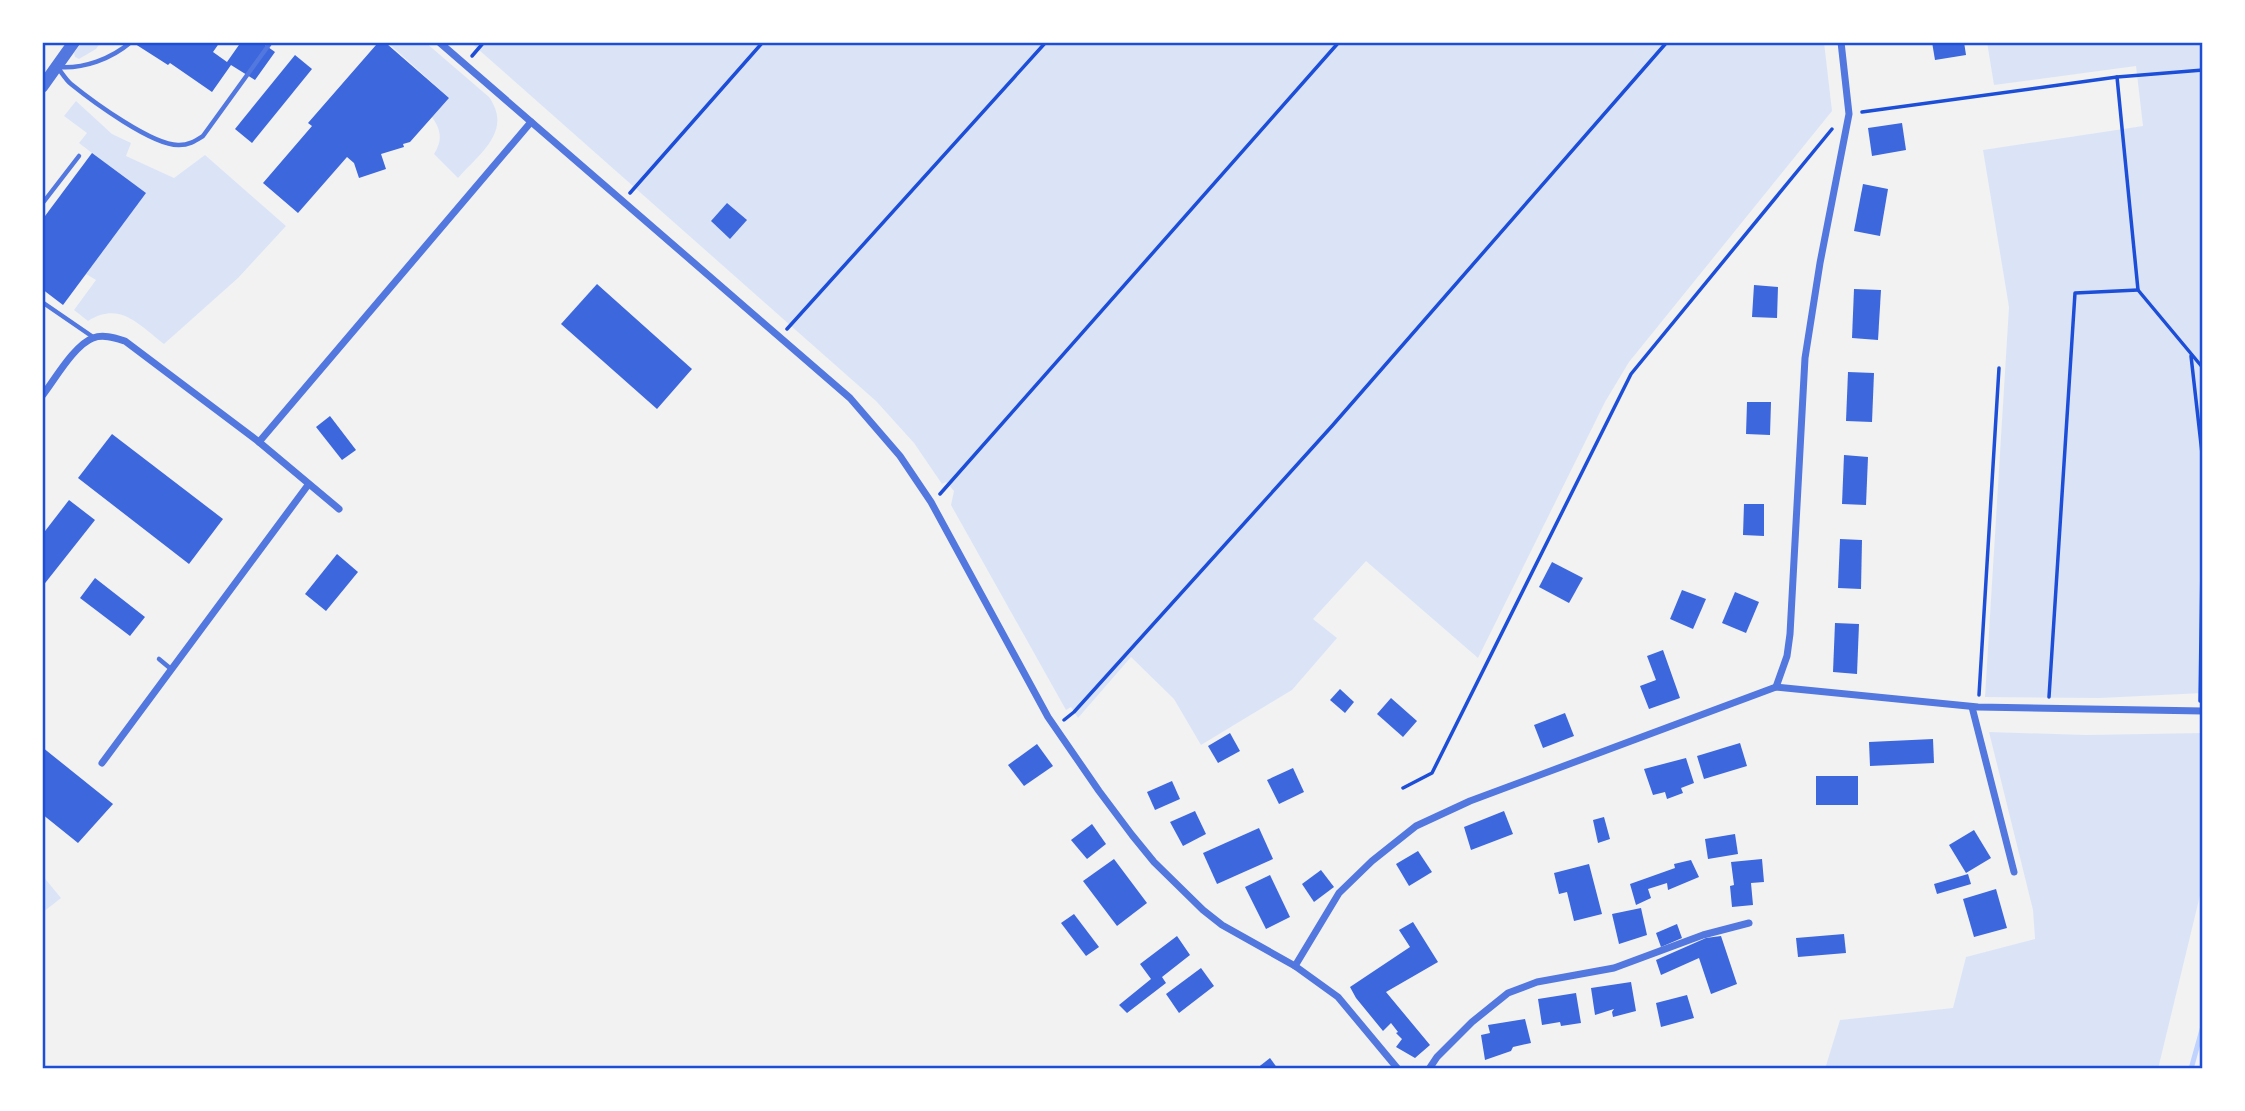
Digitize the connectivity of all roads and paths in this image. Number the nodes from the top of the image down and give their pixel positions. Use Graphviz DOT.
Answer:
graph roads {
  1 [pos="74,42"];
  2 [pos="131,42"];
  3 [pos="271,42"];
  4 [pos="439,42"];
  5 [pos="484,42"];
  6 [pos="762,42"];
  7 [pos="1046,42"];
  8 [pos="1339,42"];
  9 [pos="1667,42"];
  10 [pos="1841,42"];
  11 [pos="465,64"];
  12 [pos="57,67"];
  13 [pos="2203,70"];
  14 [pos="2117,77"];
  15 [pos="42,87"];
  16 [pos="1849,114"];
  17 [pos="531,122"];
  18 [pos="79,156"];
  19 [pos="622,200"];
  20 [pos="42,204"];
  21 [pos="2138,290"];
  22 [pos="42,302"];
  23 [pos="93,338"];
  24 [pos="779,338"];
  25 [pos="2191,354"];
  26 [pos="1999,368"];
  27 [pos="2203,368"];
  28 [pos="42,396"];
  29 [pos="259,443"];
  30 [pos="2203,462"];
  31 [pos="308,485"];
  32 [pos="2203,497"];
  33 [pos="931,502"];
  34 [pos="339,509"];
  35 [pos="159,659"];
  36 [pos="171,669"];
  37 [pos="1776,687"];
  38 [pos="1975,707"];
  39 [pos="2049,708"];
  40 [pos="2201,710"];
  41 [pos="1055,727"];
  42 [pos="102,763"];
  43 [pos="1403,788"];
  44 [pos="2014,872"];
  45 [pos="1749,923"];
  46 [pos="1295,966"];
  47 [pos="1398,1069"];
  48 [pos="1429,1069"];
  1 -- 12 [label="street"];
  2 -- 12 [label="lane"];
  3 -- 12 [label="lane"];
  4 -- 11 [label="street"];
  5 -- 11 [label="path"];
  6 -- 19 [label="path"];
  7 -- 24 [label="path"];
  8 -- 33 [label="path"];
  9 -- 41 [label="path"];
  10 -- 16 [label="street"];
  11 -- 17 [label="street"];
  12 -- 15 [label="street"];
  13 -- 14 [label="path"];
  14 -- 16 [label="path"];
  14 -- 21 [label="path"];
  16 -- 37 [label="street"];
  16 -- 43 [label="path"];
  17 -- 19 [label="street"];
  17 -- 29 [label="street"];
  18 -- 20 [label="lane"];
  19 -- 24 [label="street"];
  21 -- 25 [label="path"];
  21 -- 39 [label="path"];
  22 -- 23 [label="lane"];
  23 -- 28 [label="street"];
  23 -- 29 [label="street"];
  24 -- 33 [label="street"];
  25 -- 27 [label="path"];
  25 -- 30 [label="path"];
  26 -- 38 [label="path"];
  29 -- 31 [label="street"];
  31 -- 34 [label="street"];
  31 -- 36 [label="street"];
  32 -- 40 [label="path"];
  33 -- 41 [label="street"];
  35 -- 36 [label="lane"];
  36 -- 42 [label="street"];
  37 -- 38 [label="street"];
  37 -- 46 [label="street"];
  38 -- 39 [label="street"];
  38 -- 44 [label="street"];
  39 -- 40 [label="street"];
  41 -- 46 [label="street"];
  45 -- 48 [label="street"];
  46 -- 47 [label="street"];
}
